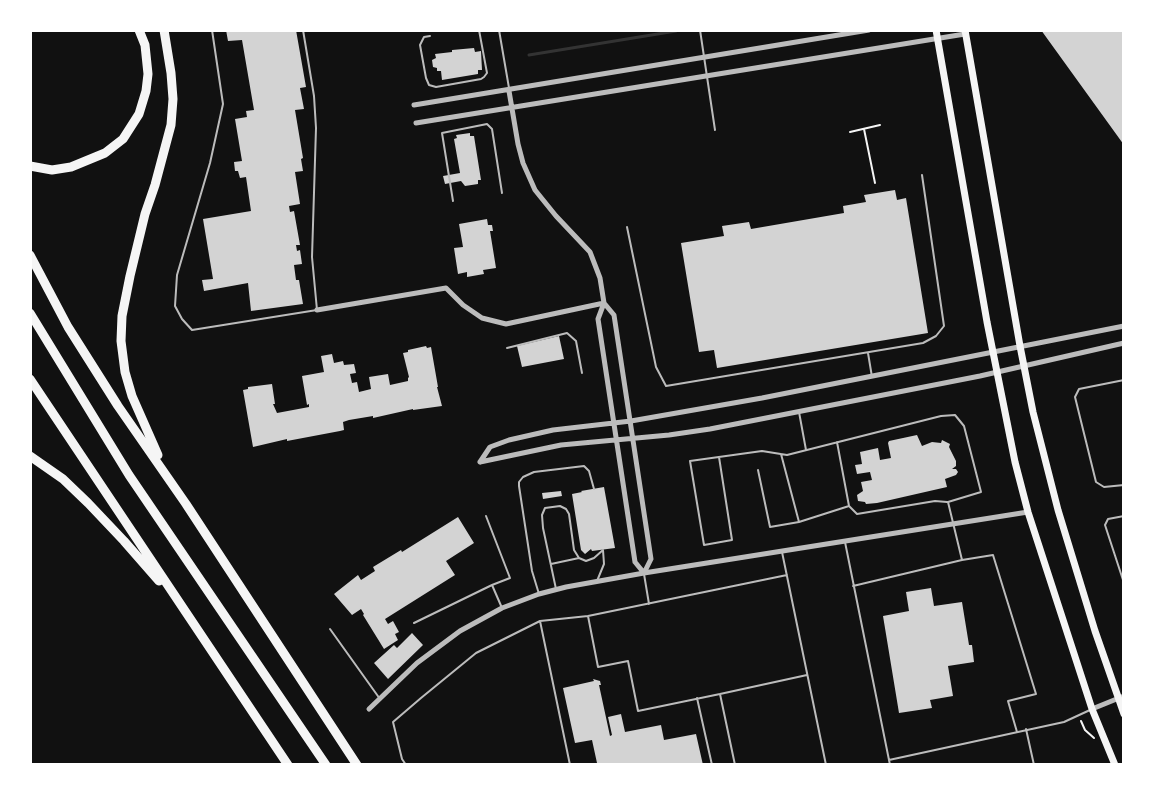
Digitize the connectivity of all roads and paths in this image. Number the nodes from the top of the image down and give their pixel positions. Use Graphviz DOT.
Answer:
graph roads {
  1 [pos="139,30"];
  2 [pos="164,30"];
  3 [pos="213,30"];
  4 [pos="303,30"];
  5 [pos="479,30"];
  6 [pos="499,30"];
  7 [pos="700,30"];
  8 [pos="869,30"];
  9 [pos="936,30"];
  10 [pos="846,32"];
  11 [pos="965,32"];
  12 [pos="430,36"];
  13 [pos="937,39"];
  14 [pos="704,58"];
  15 [pos="707,75"];
  16 [pos="509,91"];
  17 [pos="414,105"];
  18 [pos="513,108"];
  19 [pos="416,123"];
  20 [pos="880,125"];
  21 [pos="864,129"];
  22 [pos="715,130"];
  23 [pos="850,132"];
  24 [pos="30,166"];
  25 [pos="922,175"];
  26 [pos="875,183"];
  27 [pos="502,194"];
  28 [pos="453,201"];
  29 [pos="627,227"];
  30 [pos="30,255"];
  31 [pos="604,303"];
  32 [pos="317,310"];
  33 [pos="30,313"];
  34 [pos="1124,326"];
  35 [pos="1124,343"];
  36 [pos="1020,346"];
  37 [pos="507,348"];
  38 [pos="993,351"];
  39 [pos="868,353"];
  40 [pos="1024,365"];
  41 [pos="997,372"];
  42 [pos="582,373"];
  43 [pos="872,377"];
  44 [pos="30,379"];
  45 [pos="1124,380"];
  46 [pos="799,412"];
  47 [pos="631,421"];
  48 [pos="614,423"];
  49 [pos="633,438"];
  50 [pos="616,439"];
  51 [pos="837,442"];
  52 [pos="806,450"];
  53 [pos="781,454"];
  54 [pos="30,456"];
  55 [pos="719,457"];
  56 [pos="758,470"];
  57 [pos="1124,485"];
  58 [pos="594,489"];
  59 [pos="948,502"];
  60 [pos="186,504"];
  61 [pos="849,506"];
  62 [pos="1028,512"];
  63 [pos="486,516"];
  64 [pos="1124,516"];
  65 [pos="799,522"];
  66 [pos="953,524"];
  67 [pos="844,542"];
  68 [pos="782,552"];
  69 [pos="579,558"];
  70 [pos="962,560"];
  71 [pos="551,564"];
  72 [pos="644,573"];
  73 [pos="787,575"];
  74 [pos="597,581"];
  75 [pos="1124,583"];
  76 [pos="492,585"];
  77 [pos="853,586"];
  78 [pos="556,589"];
  79 [pos="539,594"];
  80 [pos="649,604"];
  81 [pos="502,608"];
  82 [pos="185,612"];
  83 [pos="588,616"];
  84 [pos="540,621"];
  85 [pos="414,623"];
  86 [pos="330,629"];
  87 [pos="807,675"];
  88 [pos="720,694"];
  89 [pos="1121,697"];
  90 [pos="697,698"];
  91 [pos="380,699"];
  92 [pos="369,709"];
  93 [pos="1092,709"];
  94 [pos="1124,714"];
  95 [pos="1079,715"];
  96 [pos="1026,729"];
  97 [pos="1017,732"];
  98 [pos="1096,743"];
  99 [pos="889,760"];
  100 [pos="288,765"];
  101 [pos="326,765"];
  102 [pos="357,765"];
  103 [pos="406,765"];
  104 [pos="570,765"];
  105 [pos="712,765"];
  106 [pos="735,765"];
  107 [pos="826,765"];
  108 [pos="890,765"];
  109 [pos="1034,765"];
  110 [pos="1115,765"];
  1 -- 24 [label="highway"];
  2 -- 60 [label="highway"];
  3 -- 32 [label="lane"];
  4 -- 32 [label="lane"];
  5 -- 12 [label="lane"];
  6 -- 16 [label="lane"];
  7 -- 14 [label="lane"];
  8 -- 10 [label="street"];
  9 -- 13 [label="main road"];
  10 -- 14 [label="street"];
  11 -- 13 [label="street"];
  11 -- 36 [label="main road"];
  13 -- 15 [label="street"];
  13 -- 38 [label="main road"];
  14 -- 15 [label="lane"];
  14 -- 16 [label="street"];
  15 -- 18 [label="street"];
  15 -- 22 [label="lane"];
  16 -- 17 [label="street"];
  16 -- 18 [label="street"];
  18 -- 19 [label="street"];
  18 -- 31 [label="street"];
  20 -- 21 [label="path"];
  21 -- 23 [label="path"];
  21 -- 26 [label="path"];
  25 -- 39 [label="lane"];
  27 -- 28 [label="lane"];
  29 -- 39 [label="lane"];
  30 -- 60 [label="highway"];
  31 -- 32 [label="street"];
  31 -- 47 [label="street"];
  31 -- 48 [label="street"];
  33 -- 101 [label="highway"];
  34 -- 36 [label="street"];
  35 -- 40 [label="street"];
  36 -- 38 [label="street"];
  36 -- 40 [label="main road"];
  37 -- 42 [label="lane"];
  38 -- 41 [label="main road"];
  38 -- 43 [label="street"];
  39 -- 43 [label="lane"];
  40 -- 41 [label="street"];
  40 -- 89 [label="main road"];
  41 -- 46 [label="street"];
  41 -- 62 [label="main road"];
  43 -- 47 [label="street"];
  44 -- 82 [label="highway"];
  45 -- 57 [label="lane"];
  46 -- 49 [label="street"];
  46 -- 52 [label="lane"];
  47 -- 48 [label="street"];
  47 -- 49 [label="street"];
  48 -- 50 [label="street"];
  48 -- 50 [label="street"];
  49 -- 50 [label="street"];
  49 -- 72 [label="street"];
  50 -- 72 [label="street"];
  51 -- 52 [label="lane"];
  51 -- 59 [label="lane"];
  51 -- 61 [label="lane"];
  52 -- 53 [label="lane"];
  53 -- 55 [label="lane"];
  53 -- 65 [label="lane"];
  54 -- 82 [label="highway"];
  55 -- 55 [label="lane"];
  56 -- 65 [label="lane"];
  58 -- 79 [label="lane"];
  59 -- 61 [label="lane"];
  59 -- 66 [label="lane"];
  60 -- 102 [label="highway"];
  61 -- 65 [label="lane"];
  62 -- 66 [label="street"];
  62 -- 93 [label="main road"];
  63 -- 76 [label="lane"];
  64 -- 75 [label="lane"];
  66 -- 67 [label="street"];
  66 -- 70 [label="lane"];
  67 -- 68 [label="street"];
  67 -- 77 [label="lane"];
  68 -- 72 [label="street"];
  68 -- 73 [label="lane"];
  69 -- 71 [label="lane"];
  69 -- 71 [label="lane"];
  69 -- 74 [label="lane"];
  70 -- 77 [label="lane"];
  70 -- 97 [label="lane"];
  71 -- 78 [label="lane"];
  72 -- 74 [label="street"];
  72 -- 80 [label="lane"];
  73 -- 80 [label="lane"];
  73 -- 87 [label="lane"];
  74 -- 78 [label="street"];
  76 -- 81 [label="lane"];
  76 -- 85 [label="lane"];
  77 -- 99 [label="lane"];
  78 -- 79 [label="street"];
  79 -- 81 [label="street"];
  80 -- 83 [label="lane"];
  81 -- 91 [label="street"];
  82 -- 100 [label="highway"];
  83 -- 84 [label="lane"];
  83 -- 90 [label="lane"];
  84 -- 103 [label="lane"];
  84 -- 104 [label="lane"];
  86 -- 91 [label="lane"];
  87 -- 88 [label="lane"];
  87 -- 107 [label="lane"];
  88 -- 90 [label="lane"];
  88 -- 106 [label="lane"];
  89 -- 93 [label="street"];
  89 -- 94 [label="main road"];
  90 -- 105 [label="lane"];
  91 -- 92 [label="street"];
  93 -- 95 [label="lane"];
  93 -- 110 [label="main road"];
  95 -- 96 [label="lane"];
  95 -- 98 [label="path"];
  96 -- 97 [label="lane"];
  96 -- 109 [label="lane"];
  97 -- 99 [label="lane"];
  99 -- 108 [label="lane"];
}
